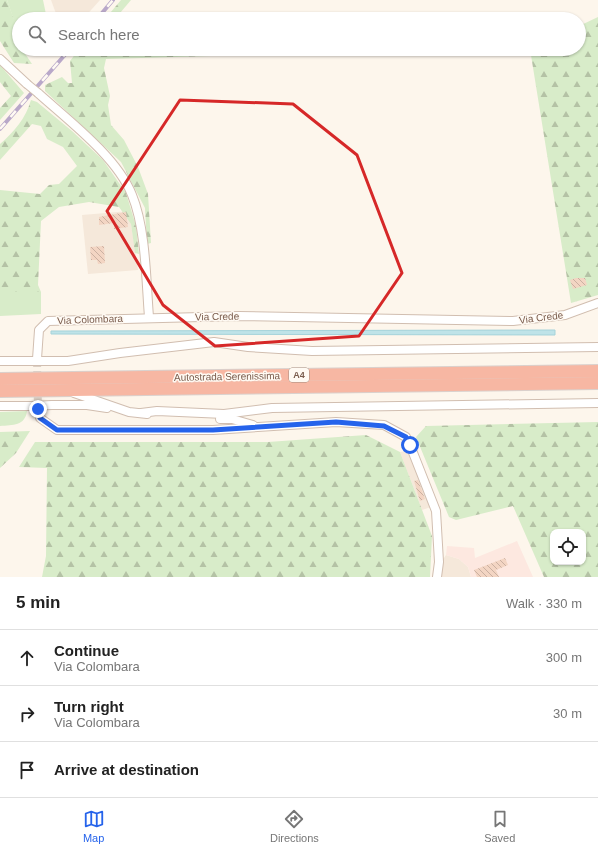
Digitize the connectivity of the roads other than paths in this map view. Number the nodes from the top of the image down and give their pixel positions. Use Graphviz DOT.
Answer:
graph roads {
  1 [pos="0,59"];
  2 [pos="598,303"];
  3 [pos="149,317"];
  4 [pos="598,347"];
  5 [pos="37,359"];
  6 [pos="0,361"];
  7 [pos="598,371"];
  8 [pos="0,379"];
  9 [pos="598,383"];
  10 [pos="65,390"];
  11 [pos="0,391"];
  12 [pos="598,403"];
  13 [pos="0,406"];
  14 [pos="35,407"];
  15 [pos="129,412"];
  16 [pos="142,413"];
  17 [pos="259,427"];
  18 [pos="437,577"];
  1 -- 3 [label="street, bridge"];
  2 -- 3 [label="street, Via Crede"];
  3 -- 5 [label="street, Via Colombara"];
  4 -- 6 [label="street"];
  7 -- 8 [label="highway, Autostrada Serenissima / A4"];
  9 -- 10 [label="highway, Autostrada Serenissima / A4"];
  10 -- 11 [label="highway, Autostrada Serenissima / A4"];
  10 -- 15 [label="street"];
  12 -- 16 [label="street"];
  13 -- 14 [label="street"];
  14 -- 15 [label="street, bridge"];
  14 -- 17 [label="street"];
  15 -- 16 [label="street"];
  16 -- 17 [label="street"];
  17 -- 18 [label="street"];
}
